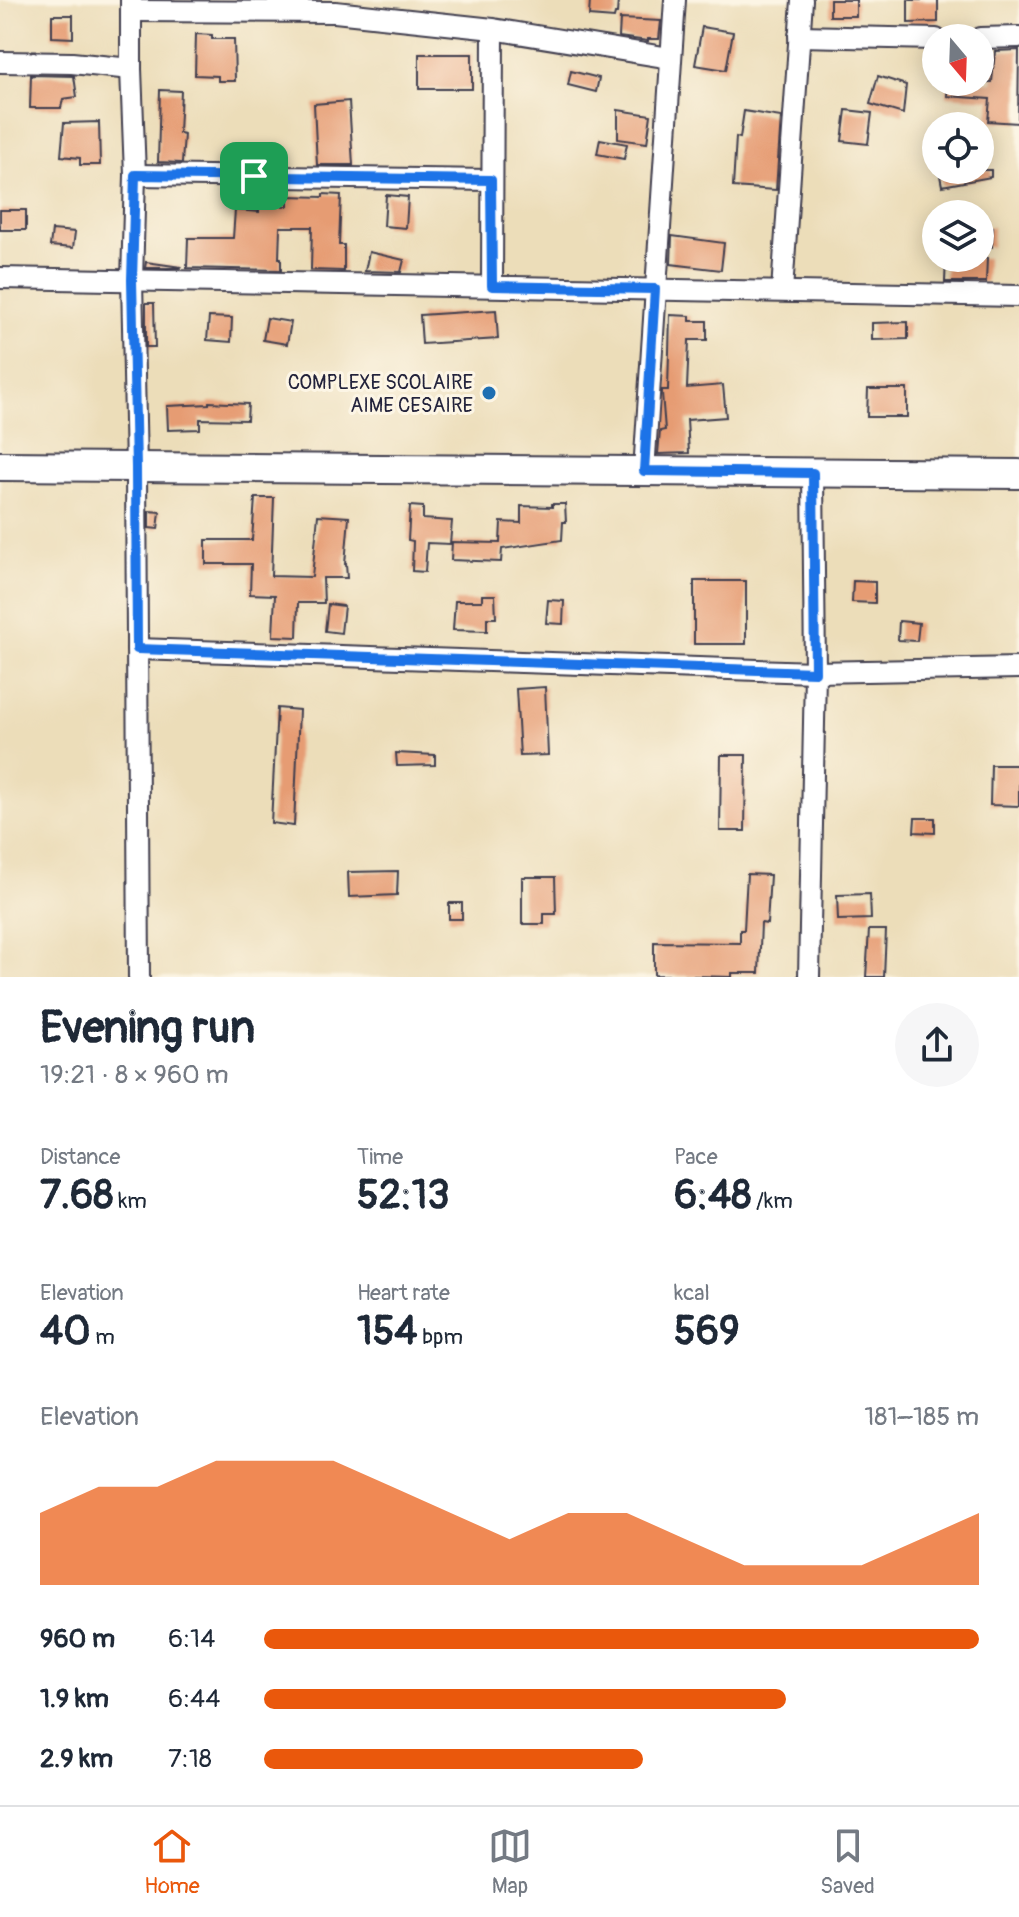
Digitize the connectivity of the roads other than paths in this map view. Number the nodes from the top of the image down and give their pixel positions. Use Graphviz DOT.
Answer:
graph roads {
  1 [pos="675,0"];
  2 [pos="802,0"];
  3 [pos="131,5"];
  4 [pos="493,29"];
  5 [pos="799,36"];
  6 [pos="1019,37"];
  7 [pos="994,38"];
  8 [pos="922,39"];
  9 [pos="670,58"];
  10 [pos="0,62"];
  11 [pos="131,69"];
  12 [pos="135,175"];
  13 [pos="491,180"];
  14 [pos="0,278"];
  15 [pos="132,280"];
  16 [pos="492,286"];
  17 [pos="655,289"];
  18 [pos="782,291"];
  19 [pos="1019,296"];
  20 [pos="0,466"];
  21 [pos="136,468"];
  22 [pos="644,471"];
  23 [pos="813,473"];
  24 [pos="1019,474"];
  25 [pos="137,649"];
  26 [pos="1019,668"];
  27 [pos="815,672"];
  28 [pos="139,977"];
  29 [pos="809,977"];
  1 -- 9 [label="street"];
  2 -- 5 [label="street"];
  3 -- 4 [label="street"];
  3 -- 11 [label="street"];
  4 -- 9 [label="street"];
  4 -- 13 [label="street"];
  5 -- 8 [label="street"];
  5 -- 18 [label="street"];
  6 -- 7 [label="street"];
  9 -- 17 [label="street"];
  10 -- 11 [label="street"];
  11 -- 12 [label="street"];
  12 -- 13 [label="street"];
  12 -- 15 [label="street"];
  13 -- 16 [label="street"];
  14 -- 15 [label="street"];
  15 -- 16 [label="street"];
  15 -- 21 [label="street"];
  16 -- 17 [label="street"];
  17 -- 18 [label="street"];
  17 -- 22 [label="street"];
  18 -- 19 [label="street"];
  20 -- 21 [label="main road"];
  21 -- 22 [label="main road"];
  21 -- 25 [label="street"];
  22 -- 23 [label="main road"];
  23 -- 24 [label="main road"];
  23 -- 27 [label="street"];
  25 -- 27 [label="street"];
  25 -- 28 [label="street"];
  26 -- 27 [label="street"];
  27 -- 29 [label="street"];
}
